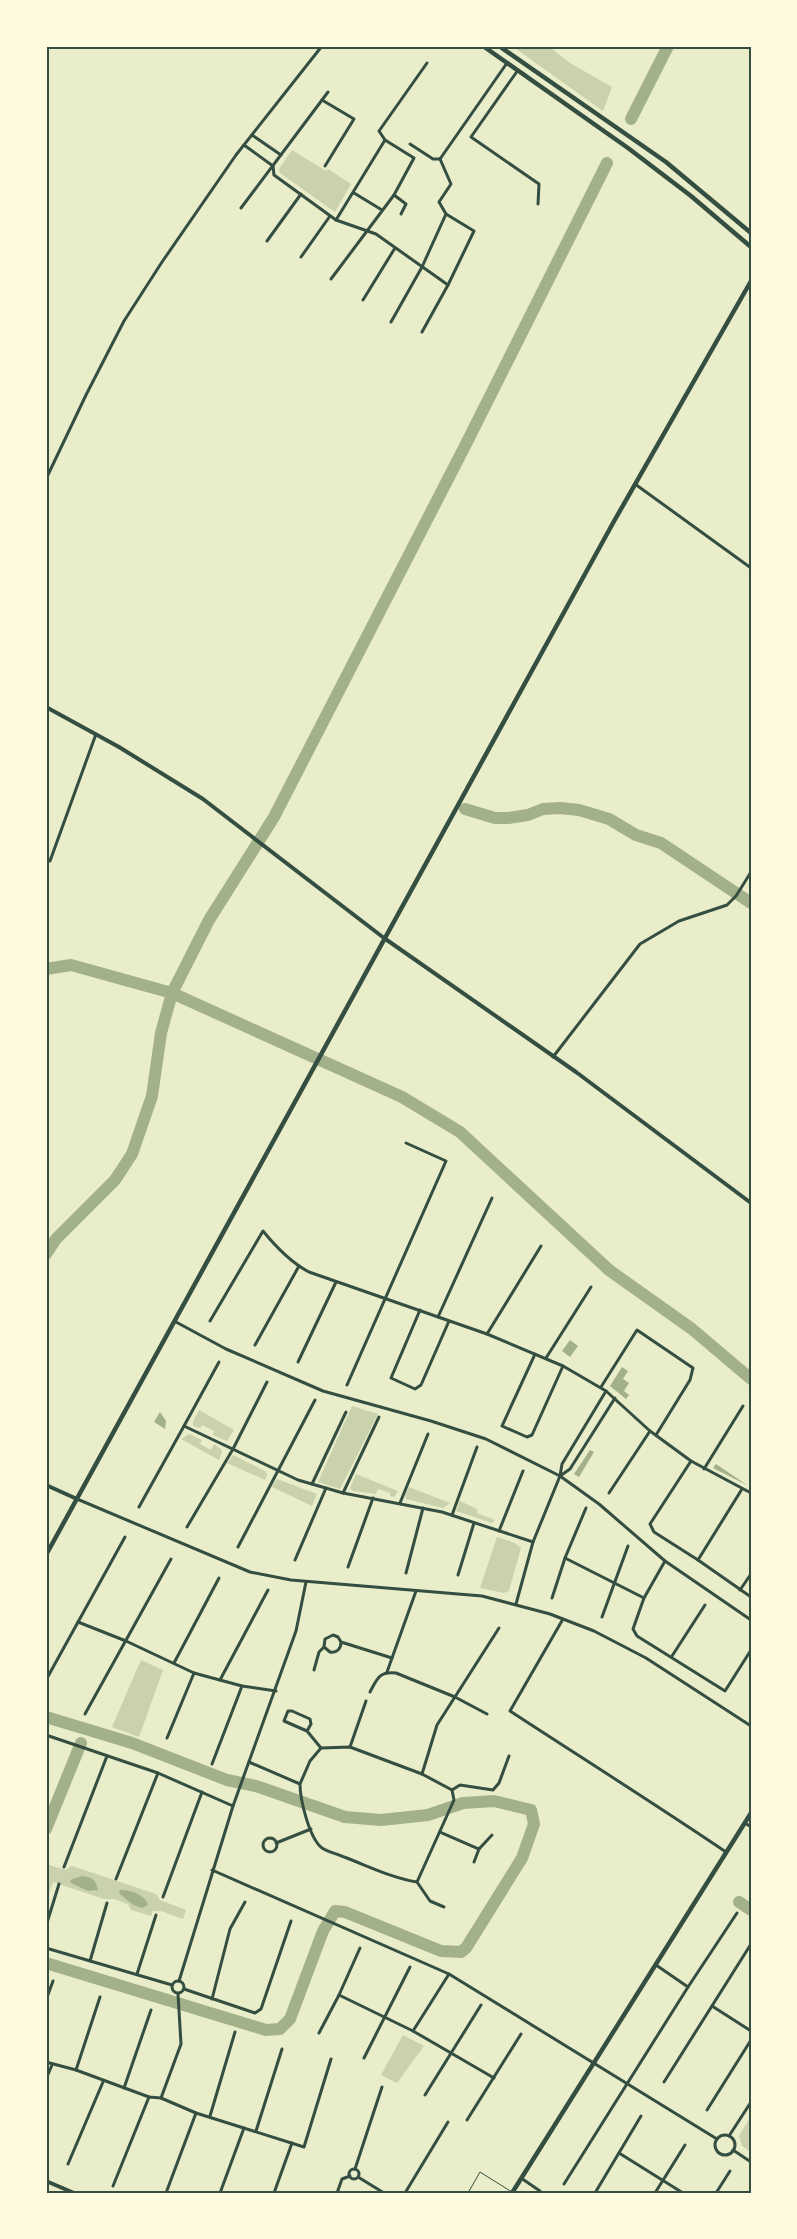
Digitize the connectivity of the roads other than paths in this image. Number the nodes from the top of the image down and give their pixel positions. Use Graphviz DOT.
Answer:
graph roads {
  1 [pos="322,46"];
  2 [pos="482,46"];
  3 [pos="499,46"];
  4 [pos="427,63"];
  5 [pos="507,63"];
  6 [pos="518,70"];
  7 [pos="328,92"];
  8 [pos="322,100"];
  9 [pos="252,135"];
  10 [pos="385,140"];
  11 [pos="410,144"];
  12 [pos="244,145"];
  13 [pos="281,155"];
  14 [pos="440,159"];
  15 [pos="273,166"];
  16 [pos="324,166"];
  17 [pos="354,193"];
  18 [pos="301,194"];
  19 [pos="394,195"];
  20 [pos="538,204"];
  21 [pos="241,208"];
  22 [pos="382,210"];
  23 [pos="402,214"];
  24 [pos="446,214"];
  25 [pos="330,216"];
  26 [pos="336,220"];
  27 [pos="368,230"];
  28 [pos="751,233"];
  29 [pos="267,241"];
  30 [pos="751,247"];
  31 [pos="395,248"];
  32 [pos="301,257"];
  33 [pos="422,266"];
  34 [pos="331,279"];
  35 [pos="751,281"];
  36 [pos="448,285"];
  37 [pos="364,300"];
  38 [pos="390,322"];
  39 [pos="422,332"];
  40 [pos="46,479"];
  41 [pos="635,484"];
  42 [pos="751,568"];
  43 [pos="46,707"];
  44 [pos="96,734"];
  45 [pos="50,861"];
  46 [pos="751,872"];
  47 [pos="384,938"];
  48 [pos="552,1057"];
  49 [pos="406,1143"];
  50 [pos="492,1198"];
  51 [pos="751,1203"];
  52 [pos="541,1246"];
  53 [pos="299,1266"];
  54 [pos="336,1282"];
  55 [pos="591,1287"];
  56 [pos="386,1298"];
  57 [pos="420,1310"];
  58 [pos="438,1317"];
  59 [pos="210,1321"];
  60 [pos="449,1321"];
  61 [pos="176,1322"];
  62 [pos="488,1334"];
  63 [pos="255,1346"];
  64 [pos="535,1354"];
  65 [pos="546,1358"];
  66 [pos="219,1362"];
  67 [pos="298,1362"];
  68 [pos="563,1366"];
  69 [pos="267,1382"];
  70 [pos="347,1385"];
  71 [pos="601,1387"];
  72 [pos="606,1391"];
  73 [pos="615,1398"];
  74 [pos="315,1400"];
  75 [pos="743,1406"];
  76 [pos="346,1412"];
  77 [pos="379,1417"];
  78 [pos="184,1426"];
  79 [pos="650,1431"];
  80 [pos="428,1434"];
  81 [pos="656,1435"];
  82 [pos="477,1447"];
  83 [pos="233,1449"];
  84 [pos="691,1461"];
  85 [pos="523,1470"];
  86 [pos="704,1470"];
  87 [pos="278,1472"];
  88 [pos="560,1476"];
  89 [pos="312,1484"];
  90 [pos="46,1485"];
  91 [pos="326,1488"];
  92 [pos="742,1489"];
  93 [pos="343,1493"];
  94 [pos="609,1493"];
  95 [pos="751,1493"];
  96 [pos="374,1498"];
  97 [pos="76,1499"];
  98 [pos="400,1503"];
  99 [pos="139,1507"];
  100 [pos="424,1508"];
  101 [pos="586,1508"];
  102 [pos="452,1515"];
  103 [pos="474,1523"];
  104 [pos="187,1527"];
  105 [pos="499,1531"];
  106 [pos="125,1537"];
  107 [pos="533,1542"];
  108 [pos="628,1546"];
  109 [pos="238,1547"];
  110 [pos="46,1555"];
  111 [pos="565,1558"];
  112 [pos="171,1559"];
  113 [pos="295,1560"];
  114 [pos="698,1560"];
  115 [pos="665,1561"];
  116 [pos="348,1567"];
  117 [pos="406,1573"];
  118 [pos="751,1574"];
  119 [pos="458,1575"];
  120 [pos="219,1578"];
  121 [pos="306,1582"];
  122 [pos="615,1583"];
  123 [pos="268,1590"];
  124 [pos="416,1590"];
  125 [pos="740,1590"];
  126 [pos="751,1597"];
  127 [pos="552,1598"];
  128 [pos="644,1598"];
  129 [pos="516,1604"];
  130 [pos="705,1605"];
  131 [pos="602,1617"];
  132 [pos="563,1619"];
  133 [pos="751,1620"];
  134 [pos="78,1622"];
  135 [pos="499,1628"];
  136 [pos="126,1641"];
  137 [pos="340,1642"];
  138 [pos="324,1647"];
  139 [pos="751,1650"];
  140 [pos="672,1656"];
  141 [pos="392,1658"];
  142 [pos="174,1663"];
  143 [pos="314,1670"];
  144 [pos="387,1672"];
  145 [pos="194,1673"];
  146 [pos="46,1680"];
  147 [pos="220,1680"];
  148 [pos="242,1686"];
  149 [pos="276,1691"];
  150 [pos="370,1692"];
  151 [pos="455,1696"];
  152 [pos="366,1701"];
  153 [pos="85,1714"];
  154 [pos="487,1714"];
  155 [pos="751,1726"];
  156 [pos="307,1731"];
  157 [pos="46,1735"];
  158 [pos="167,1738"];
  159 [pos="350,1747"];
  160 [pos="321,1748"];
  161 [pos="106,1756"];
  162 [pos="509,1756"];
  163 [pos="249,1762"];
  164 [pos="212,1764"];
  165 [pos="158,1773"];
  166 [pos="422,1774"];
  167 [pos="300,1784"];
  168 [pos="452,1790"];
  169 [pos="202,1792"];
  170 [pos="233,1806"];
  171 [pos="751,1813"];
  172 [pos="744,1823"];
  173 [pos="751,1827"];
  174 [pos="310,1829"];
  175 [pos="440,1832"];
  176 [pos="492,1835"];
  177 [pos="276,1843"];
  178 [pos="479,1849"];
  179 [pos="726,1852"];
  180 [pos="474,1862"];
  181 [pos="64,1867"];
  182 [pos="212,1870"];
  183 [pos="116,1879"];
  184 [pos="417,1882"];
  185 [pos="59,1884"];
  186 [pos="163,1897"];
  187 [pos="245,1902"];
  188 [pos="107,1903"];
  189 [pos="444,1907"];
  190 [pos="737,1913"];
  191 [pos="156,1916"];
  192 [pos="291,1921"];
  193 [pos="46,1926"];
  194 [pos="751,1944"];
  195 [pos="46,1948"];
  196 [pos="360,1948"];
  197 [pos="90,1961"];
  198 [pos="656,1965"];
  199 [pos="410,1967"];
  200 [pos="449,1974"];
  201 [pos="137,1975"];
  202 [pos="53,1981"];
  203 [pos="179,1981"];
  204 [pos="172,1986"];
  205 [pos="688,1987"];
  206 [pos="184,1990"];
  207 [pos="178,1994"];
  208 [pos="339,1996"];
  209 [pos="100,1997"];
  210 [pos="212,1999"];
  211 [pos="46,2000"];
  212 [pos="480,2006"];
  213 [pos="712,2006"];
  214 [pos="151,2010"];
  215 [pos="385,2018"];
  216 [pos="413,2031"];
  217 [pos="751,2031"];
  218 [pos="235,2032"];
  219 [pos="319,2033"];
  220 [pos="521,2034"];
  221 [pos="751,2040"];
  222 [pos="282,2049"];
  223 [pos="452,2052"];
  224 [pos="364,2058"];
  225 [pos="331,2059"];
  226 [pos="46,2062"];
  227 [pos="594,2063"];
  228 [pos="52,2065"];
  229 [pos="76,2070"];
  230 [pos="494,2078"];
  231 [pos="46,2079"];
  232 [pos="103,2082"];
  233 [pos="627,2082"];
  234 [pos="664,2082"];
  235 [pos="382,2087"];
  236 [pos="124,2088"];
  237 [pos="425,2095"];
  238 [pos="149,2097"];
  239 [pos="161,2098"];
  240 [pos="751,2102"];
  241 [pos="707,2110"];
  242 [pos="196,2113"];
  243 [pos="210,2116"];
  244 [pos="641,2116"];
  245 [pos="467,2120"];
  246 [pos="448,2122"];
  247 [pos="244,2128"];
  248 [pos="256,2132"];
  249 [pos="729,2136"];
  250 [pos="717,2139"];
  251 [pos="292,2144"];
  252 [pos="686,2145"];
  253 [pos="733,2150"];
  254 [pos="619,2153"];
  255 [pos="751,2162"];
  256 [pos="68,2164"];
  257 [pos="355,2169"];
  258 [pos="730,2171"];
  259 [pos="350,2176"];
  260 [pos="358,2177"];
  261 [pos="521,2178"];
  262 [pos="663,2180"];
  263 [pos="46,2181"];
  264 [pos="564,2184"];
  265 [pos="113,2186"];
  266 [pos="540,2191"];
  267 [pos="512,2192"];
  268 [pos="74,2193"];
  269 [pos="166,2193"];
  270 [pos="220,2193"];
  271 [pos="274,2193"];
  272 [pos="337,2193"];
  273 [pos="384,2193"];
  274 [pos="404,2193"];
  275 [pos="468,2193"];
  276 [pos="595,2193"];
  277 [pos="656,2193"];
  278 [pos="683,2193"];
  279 [pos="716,2193"];
  1 -- 9 [label="street"];
  2 -- 5 [label="main road"];
  3 -- 28 [label="main road"];
  4 -- 10 [label="street"];
  5 -- 6 [label="main road"];
  5 -- 14 [label="street"];
  6 -- 20 [label="street"];
  6 -- 30 [label="main road"];
  7 -- 8 [label="street"];
  8 -- 13 [label="street"];
  8 -- 16 [label="street"];
  9 -- 12 [label="street"];
  9 -- 13 [label="street"];
  10 -- 17 [label="street"];
  10 -- 19 [label="street"];
  11 -- 14 [label="street"];
  12 -- 15 [label="street"];
  12 -- 40 [label="street"];
  13 -- 15 [label="street"];
  14 -- 24 [label="street"];
  15 -- 18 [label="street"];
  15 -- 21 [label="street"];
  17 -- 22 [label="street"];
  17 -- 26 [label="street"];
  18 -- 25 [label="street"];
  18 -- 29 [label="street"];
  19 -- 22 [label="street"];
  19 -- 23 [label="street"];
  22 -- 27 [label="street"];
  24 -- 33 [label="street"];
  24 -- 36 [label="street"];
  25 -- 26 [label="street"];
  25 -- 32 [label="street"];
  26 -- 27 [label="street"];
  27 -- 31 [label="street"];
  27 -- 34 [label="street"];
  31 -- 33 [label="street"];
  31 -- 37 [label="street"];
  33 -- 36 [label="street"];
  33 -- 38 [label="street"];
  35 -- 41 [label="main road"];
  36 -- 39 [label="street"];
  41 -- 42 [label="street"];
  41 -- 47 [label="main road"];
  43 -- 44 [label="street"];
  44 -- 45 [label="street"];
  44 -- 47 [label="street"];
  46 -- 48 [label="street"];
  47 -- 48 [label="street"];
  47 -- 61 [label="main road"];
  48 -- 51 [label="street"];
  49 -- 56 [label="street"];
  50 -- 58 [label="street"];
  52 -- 62 [label="street"];
  53 -- 54 [label="street"];
  53 -- 59 [label="street"];
  53 -- 63 [label="street"];
  54 -- 56 [label="street"];
  54 -- 67 [label="street"];
  55 -- 65 [label="street"];
  56 -- 57 [label="street"];
  56 -- 70 [label="street"];
  57 -- 58 [label="street"];
  57 -- 60 [label="street"];
  58 -- 60 [label="street"];
  60 -- 62 [label="street"];
  61 -- 88 [label="street"];
  61 -- 97 [label="main road"];
  62 -- 64 [label="street"];
  64 -- 65 [label="street"];
  64 -- 68 [label="street"];
  65 -- 68 [label="street"];
  66 -- 78 [label="street"];
  68 -- 71 [label="street"];
  69 -- 83 [label="street"];
  71 -- 72 [label="street"];
  71 -- 81 [label="street"];
  72 -- 73 [label="street"];
  72 -- 88 [label="street"];
  73 -- 79 [label="street"];
  73 -- 88 [label="street"];
  74 -- 87 [label="street"];
  75 -- 86 [label="street"];
  76 -- 89 [label="street"];
  77 -- 93 [label="street"];
  78 -- 83 [label="street"];
  78 -- 99 [label="street"];
  79 -- 81 [label="street"];
  79 -- 94 [label="street"];
  80 -- 98 [label="street"];
  81 -- 84 [label="street"];
  82 -- 102 [label="street"];
  83 -- 87 [label="street"];
  83 -- 104 [label="street"];
  84 -- 86 [label="street"];
  84 -- 114 [label="street"];
  85 -- 105 [label="street"];
  86 -- 92 [label="street"];
  87 -- 89 [label="street"];
  87 -- 109 [label="street"];
  88 -- 107 [label="street"];
  88 -- 115 [label="street"];
  89 -- 91 [label="street"];
  90 -- 97 [label="street"];
  91 -- 93 [label="street"];
  91 -- 113 [label="street"];
  92 -- 95 [label="street"];
  92 -- 114 [label="street"];
  93 -- 96 [label="street"];
  96 -- 98 [label="street"];
  96 -- 116 [label="street"];
  97 -- 110 [label="main road"];
  97 -- 121 [label="street"];
  98 -- 100 [label="street"];
  100 -- 102 [label="street"];
  100 -- 117 [label="street"];
  101 -- 111 [label="street"];
  102 -- 103 [label="street"];
  103 -- 105 [label="street"];
  103 -- 119 [label="street"];
  105 -- 107 [label="street"];
  106 -- 134 [label="street"];
  107 -- 129 [label="street"];
  108 -- 122 [label="street"];
  111 -- 122 [label="street"];
  111 -- 127 [label="street"];
  112 -- 136 [label="street"];
  114 -- 125 [label="street"];
  115 -- 128 [label="street"];
  115 -- 133 [label="street"];
  118 -- 125 [label="street"];
  120 -- 142 [label="street"];
  121 -- 124 [label="street"];
  121 -- 149 [label="street"];
  122 -- 128 [label="street"];
  122 -- 131 [label="street"];
  123 -- 147 [label="street"];
  124 -- 129 [label="street"];
  124 -- 141 [label="street"];
  125 -- 126 [label="street"];
  128 -- 140 [label="street"];
  129 -- 132 [label="street"];
  130 -- 140 [label="street"];
  132 -- 155 [label="street"];
  132 -- 179 [label="street"];
  134 -- 136 [label="street"];
  134 -- 146 [label="street"];
  135 -- 151 [label="street"];
  136 -- 142 [label="street"];
  136 -- 153 [label="street"];
  137 -- 138 [label="street"];
  137 -- 138 [label="street"];
  137 -- 141 [label="street"];
  138 -- 143 [label="street"];
  139 -- 140 [label="street"];
  141 -- 144 [label="street"];
  142 -- 145 [label="street"];
  144 -- 150 [label="street"];
  144 -- 151 [label="street"];
  145 -- 147 [label="street"];
  145 -- 158 [label="street"];
  147 -- 148 [label="street"];
  148 -- 149 [label="street"];
  148 -- 164 [label="street"];
  149 -- 163 [label="street"];
  151 -- 154 [label="street"];
  151 -- 166 [label="street"];
  152 -- 159 [label="street"];
  156 -- 156 [label="street"];
  156 -- 160 [label="street"];
  157 -- 161 [label="street"];
  159 -- 160 [label="street"];
  159 -- 166 [label="street"];
  160 -- 167 [label="street"];
  161 -- 165 [label="street"];
  161 -- 181 [label="street"];
  162 -- 168 [label="street"];
  163 -- 167 [label="street"];
  163 -- 170 [label="street"];
  165 -- 169 [label="street"];
  165 -- 183 [label="street"];
  166 -- 168 [label="street"];
  167 -- 174 [label="street"];
  168 -- 175 [label="street"];
  169 -- 170 [label="street"];
  169 -- 186 [label="street"];
  170 -- 182 [label="street"];
  171 -- 172 [label="main road"];
  172 -- 173 [label="street"];
  172 -- 179 [label="main road"];
  174 -- 177 [label="street"];
  174 -- 184 [label="street"];
  175 -- 178 [label="street"];
  175 -- 184 [label="street"];
  176 -- 178 [label="street"];
  177 -- 177 [label="street"];
  178 -- 180 [label="street"];
  179 -- 198 [label="main road"];
  182 -- 200 [label="street"];
  182 -- 203 [label="street"];
  184 -- 189 [label="street"];
  185 -- 193 [label="street"];
  187 -- 210 [label="street"];
  188 -- 197 [label="street"];
  190 -- 205 [label="street"];
  191 -- 201 [label="street"];
  192 -- 210 [label="street"];
  194 -- 213 [label="street"];
  195 -- 197 [label="street"];
  196 -- 208 [label="street"];
  197 -- 201 [label="street"];
  198 -- 205 [label="street"];
  198 -- 227 [label="main road"];
  199 -- 215 [label="street"];
  200 -- 216 [label="street"];
  200 -- 227 [label="street"];
  201 -- 204 [label="street"];
  202 -- 211 [label="street"];
  203 -- 204 [label="street"];
  203 -- 206 [label="street"];
  204 -- 207 [label="street"];
  205 -- 233 [label="street"];
  206 -- 207 [label="street"];
  206 -- 210 [label="street"];
  207 -- 239 [label="street"];
  208 -- 215 [label="street"];
  208 -- 219 [label="street"];
  209 -- 229 [label="street"];
  212 -- 223 [label="street"];
  213 -- 217 [label="street"];
  213 -- 234 [label="street"];
  214 -- 236 [label="street"];
  215 -- 216 [label="street"];
  215 -- 224 [label="street"];
  216 -- 223 [label="street"];
  218 -- 243 [label="street"];
  220 -- 230 [label="street"];
  221 -- 241 [label="street"];
  222 -- 248 [label="street"];
  223 -- 230 [label="street"];
  223 -- 237 [label="street"];
  225 -- 251 [label="street"];
  226 -- 228 [label="street"];
  227 -- 233 [label="street"];
  227 -- 261 [label="main road"];
  228 -- 229 [label="street"];
  228 -- 231 [label="street"];
  229 -- 232 [label="street"];
  230 -- 245 [label="street"];
  232 -- 236 [label="street"];
  232 -- 256 [label="street"];
  233 -- 250 [label="street"];
  233 -- 264 [label="street"];
  235 -- 257 [label="street"];
  236 -- 238 [label="street"];
  238 -- 239 [label="street"];
  238 -- 265 [label="street"];
  239 -- 242 [label="street"];
  240 -- 249 [label="street"];
  242 -- 243 [label="street"];
  242 -- 269 [label="street"];
  243 -- 247 [label="street"];
  244 -- 254 [label="street"];
  246 -- 274 [label="street"];
  247 -- 248 [label="street"];
  247 -- 270 [label="street"];
  248 -- 251 [label="street"];
  249 -- 250 [label="street"];
  249 -- 253 [label="street"];
  250 -- 253 [label="street"];
  251 -- 271 [label="street"];
  252 -- 262 [label="street"];
  253 -- 255 [label="street"];
  254 -- 262 [label="street"];
  254 -- 276 [label="street"];
  257 -- 259 [label="street"];
  257 -- 260 [label="street"];
  258 -- 279 [label="street"];
  259 -- 260 [label="street"];
  259 -- 272 [label="street"];
  260 -- 273 [label="street"];
  261 -- 266 [label="street"];
  261 -- 267 [label="main road"];
  262 -- 277 [label="street"];
  262 -- 278 [label="street"];
  263 -- 268 [label="street"];
  267 -- 275 [label="lane"];
}
